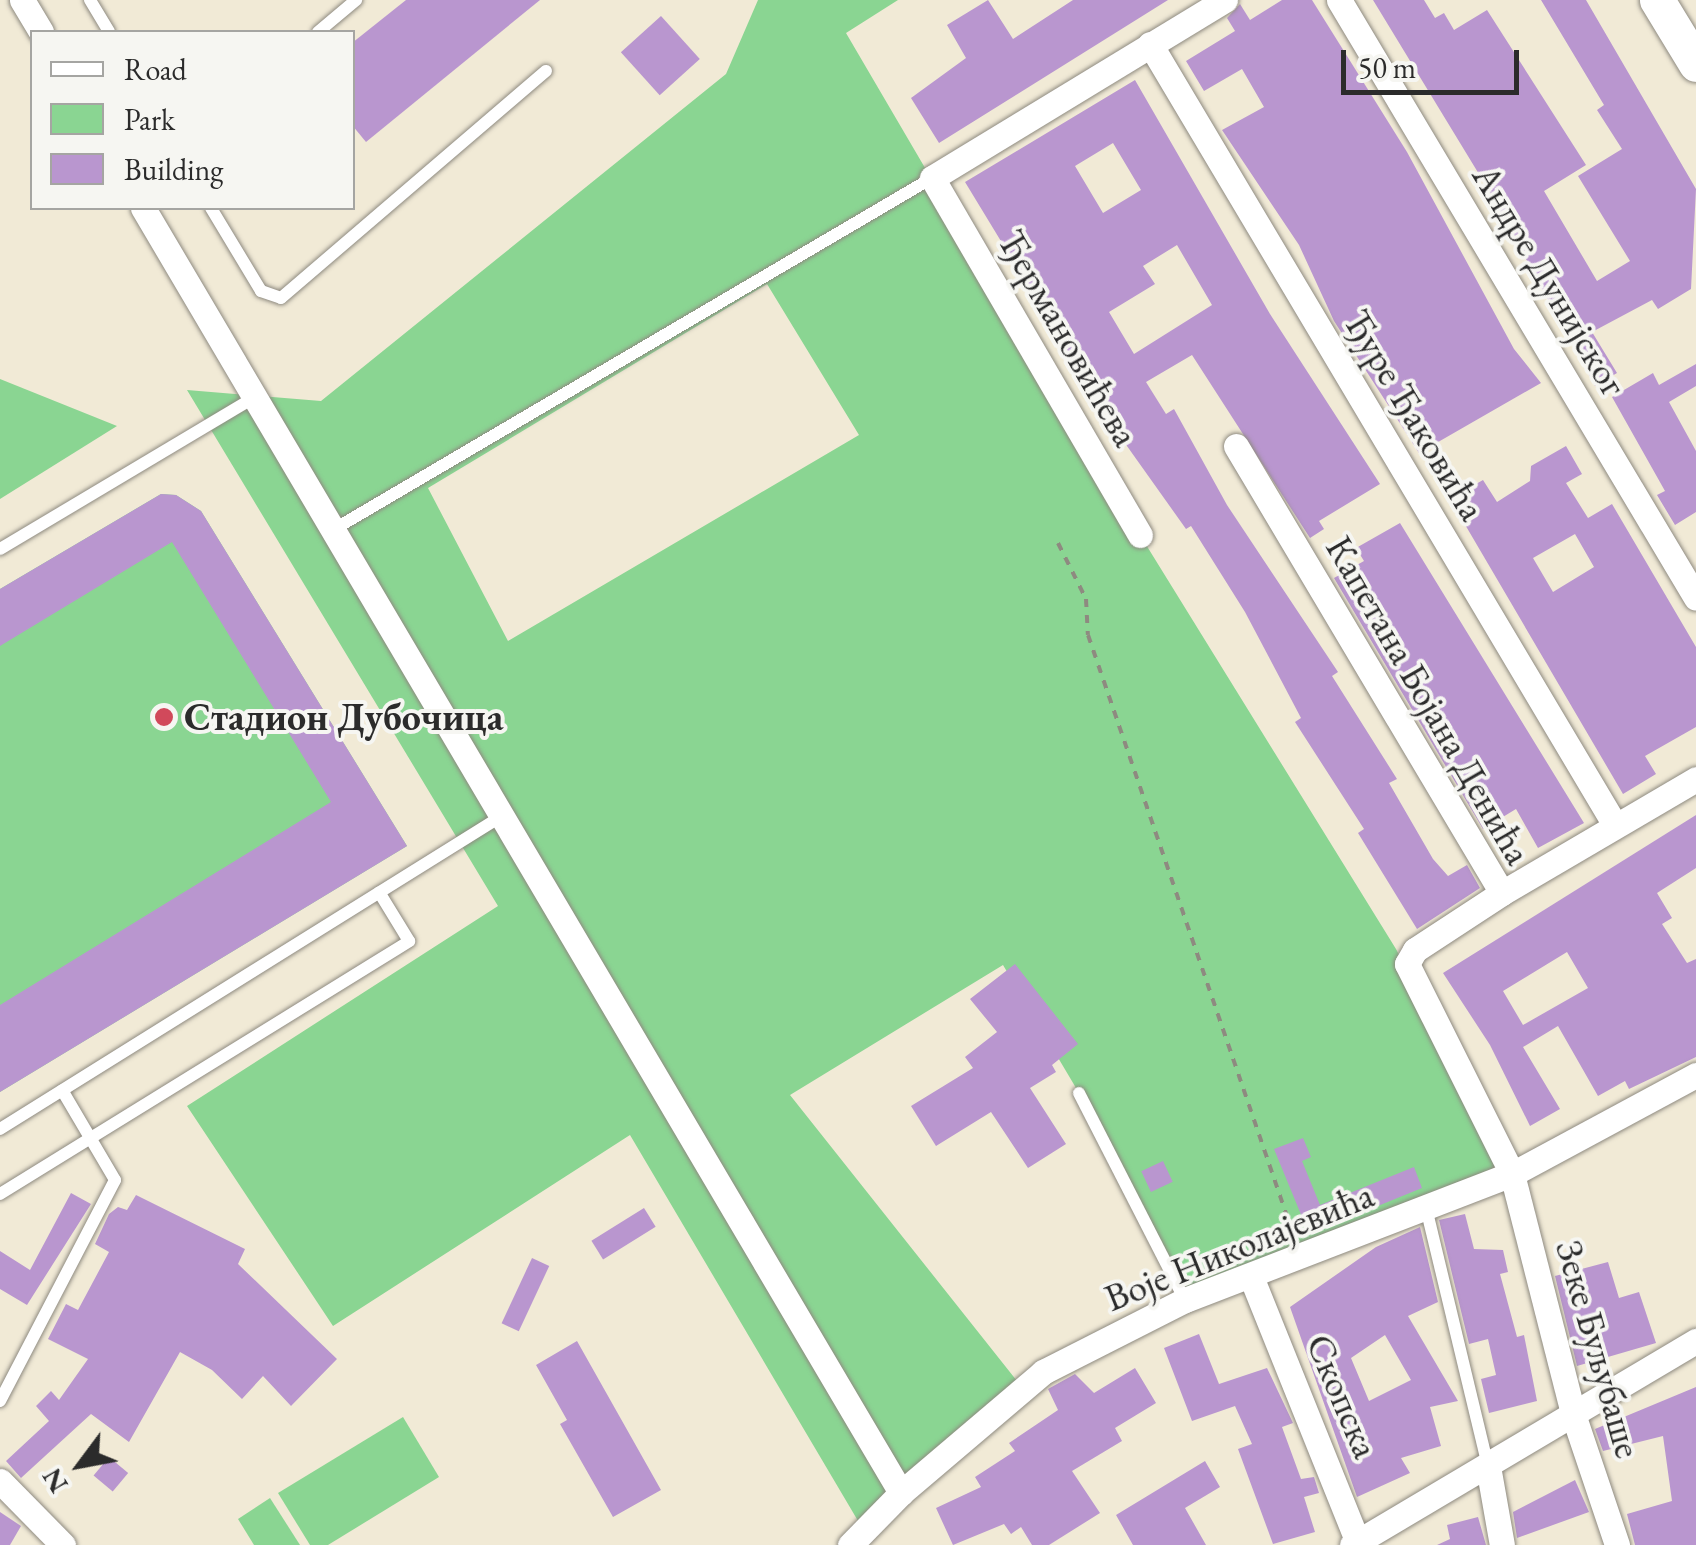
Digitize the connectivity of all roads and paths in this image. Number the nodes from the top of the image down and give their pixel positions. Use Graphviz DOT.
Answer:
graph roads {
  1 [pos="22,0"];
  2 [pos="356,0"];
  3 [pos="1226,0"];
  4 [pos="1339,0"];
  5 [pos="1657,0"];
  6 [pos="93,1"];
  7 [pos="40,30"];
  8 [pos="108,30"];
  9 [pos="320,30"];
  10 [pos="1150,44"];
  11 [pos="1696,64"];
  12 [pos="546,71"];
  13 [pos="932,178"];
  14 [pos="144,210"];
  15 [pos="213,210"];
  16 [pos="253,398"];
  17 [pos="1236,446"];
  18 [pos="331,532"];
  19 [pos="1140,535"];
  20 [pos="1058,543"];
  21 [pos="0,550"];
  22 [pos="1696,598"];
  23 [pos="1696,779"];
  24 [pos="500,818"];
  25 [pos="1615,825"];
  26 [pos="379,892"];
  27 [pos="1502,893"];
  28 [pos="1696,1075"];
  29 [pos="62,1090"];
  30 [pos="1079,1093"];
  31 [pos="0,1129"];
  32 [pos="90,1138"];
  33 [pos="1512,1174"];
  34 [pos="0,1194"];
  35 [pos="1426,1212"];
  36 [pos="1302,1259"];
  37 [pos="1252,1279"];
  38 [pos="1185,1300"];
  39 [pos="1696,1341"];
  40 [pos="0,1402"];
  41 [pos="1574,1414"];
  42 [pos="1488,1466"];
  43 [pos="0,1481"];
  44 [pos="900,1493"];
  45 [pos="1357,1544"];
  46 [pos="63,1545"];
  47 [pos="850,1545"];
  48 [pos="1502,1545"];
  49 [pos="1616,1545"];
  1 -- 7 [label="street"];
  2 -- 9 [label="lane"];
  3 -- 10 [label="street"];
  4 -- 22 [label="street, Андре Дунијског"];
  5 -- 11 [label="main road"];
  6 -- 8 [label="lane"];
  10 -- 13 [label="street"];
  10 -- 25 [label="street, Ђуре Ђаковића"];
  12 -- 15 [label="lane"];
  13 -- 18 [label="lane"];
  13 -- 19 [label="street, Ђермановићева"];
  14 -- 16 [label="street"];
  16 -- 18 [label="street"];
  16 -- 21 [label="lane"];
  17 -- 27 [label="street, Капетана Бојана Денића"];
  18 -- 24 [label="street"];
  20 -- 36 [label="path"];
  23 -- 25 [label="street"];
  24 -- 26 [label="lane"];
  24 -- 44 [label="street"];
  25 -- 27 [label="street"];
  26 -- 29 [label="lane"];
  26 -- 32 [label="lane"];
  27 -- 33 [label="street, Капетана Бојана Денића"];
  28 -- 33 [label="street, Воје Николајевића"];
  29 -- 31 [label="lane"];
  29 -- 32 [label="lane"];
  30 -- 38 [label="lane"];
  32 -- 34 [label="lane"];
  32 -- 40 [label="lane"];
  33 -- 35 [label="street, Воје Николајевића"];
  33 -- 41 [label="street, Зеке Буљубаше"];
  35 -- 36 [label="street, Воје Николајевића"];
  35 -- 42 [label="lane"];
  36 -- 37 [label="street, Воје Николајевића"];
  37 -- 38 [label="street, Воје Николајевића"];
  37 -- 45 [label="street, Скопска"];
  38 -- 44 [label="street, Воје Николајевића"];
  39 -- 41 [label="street"];
  41 -- 42 [label="street"];
  41 -- 49 [label="street, Зеке Буљубаше"];
  42 -- 45 [label="street"];
  42 -- 48 [label="street"];
  43 -- 46 [label="street"];
  44 -- 47 [label="street, Воје Николајевића"];
}
